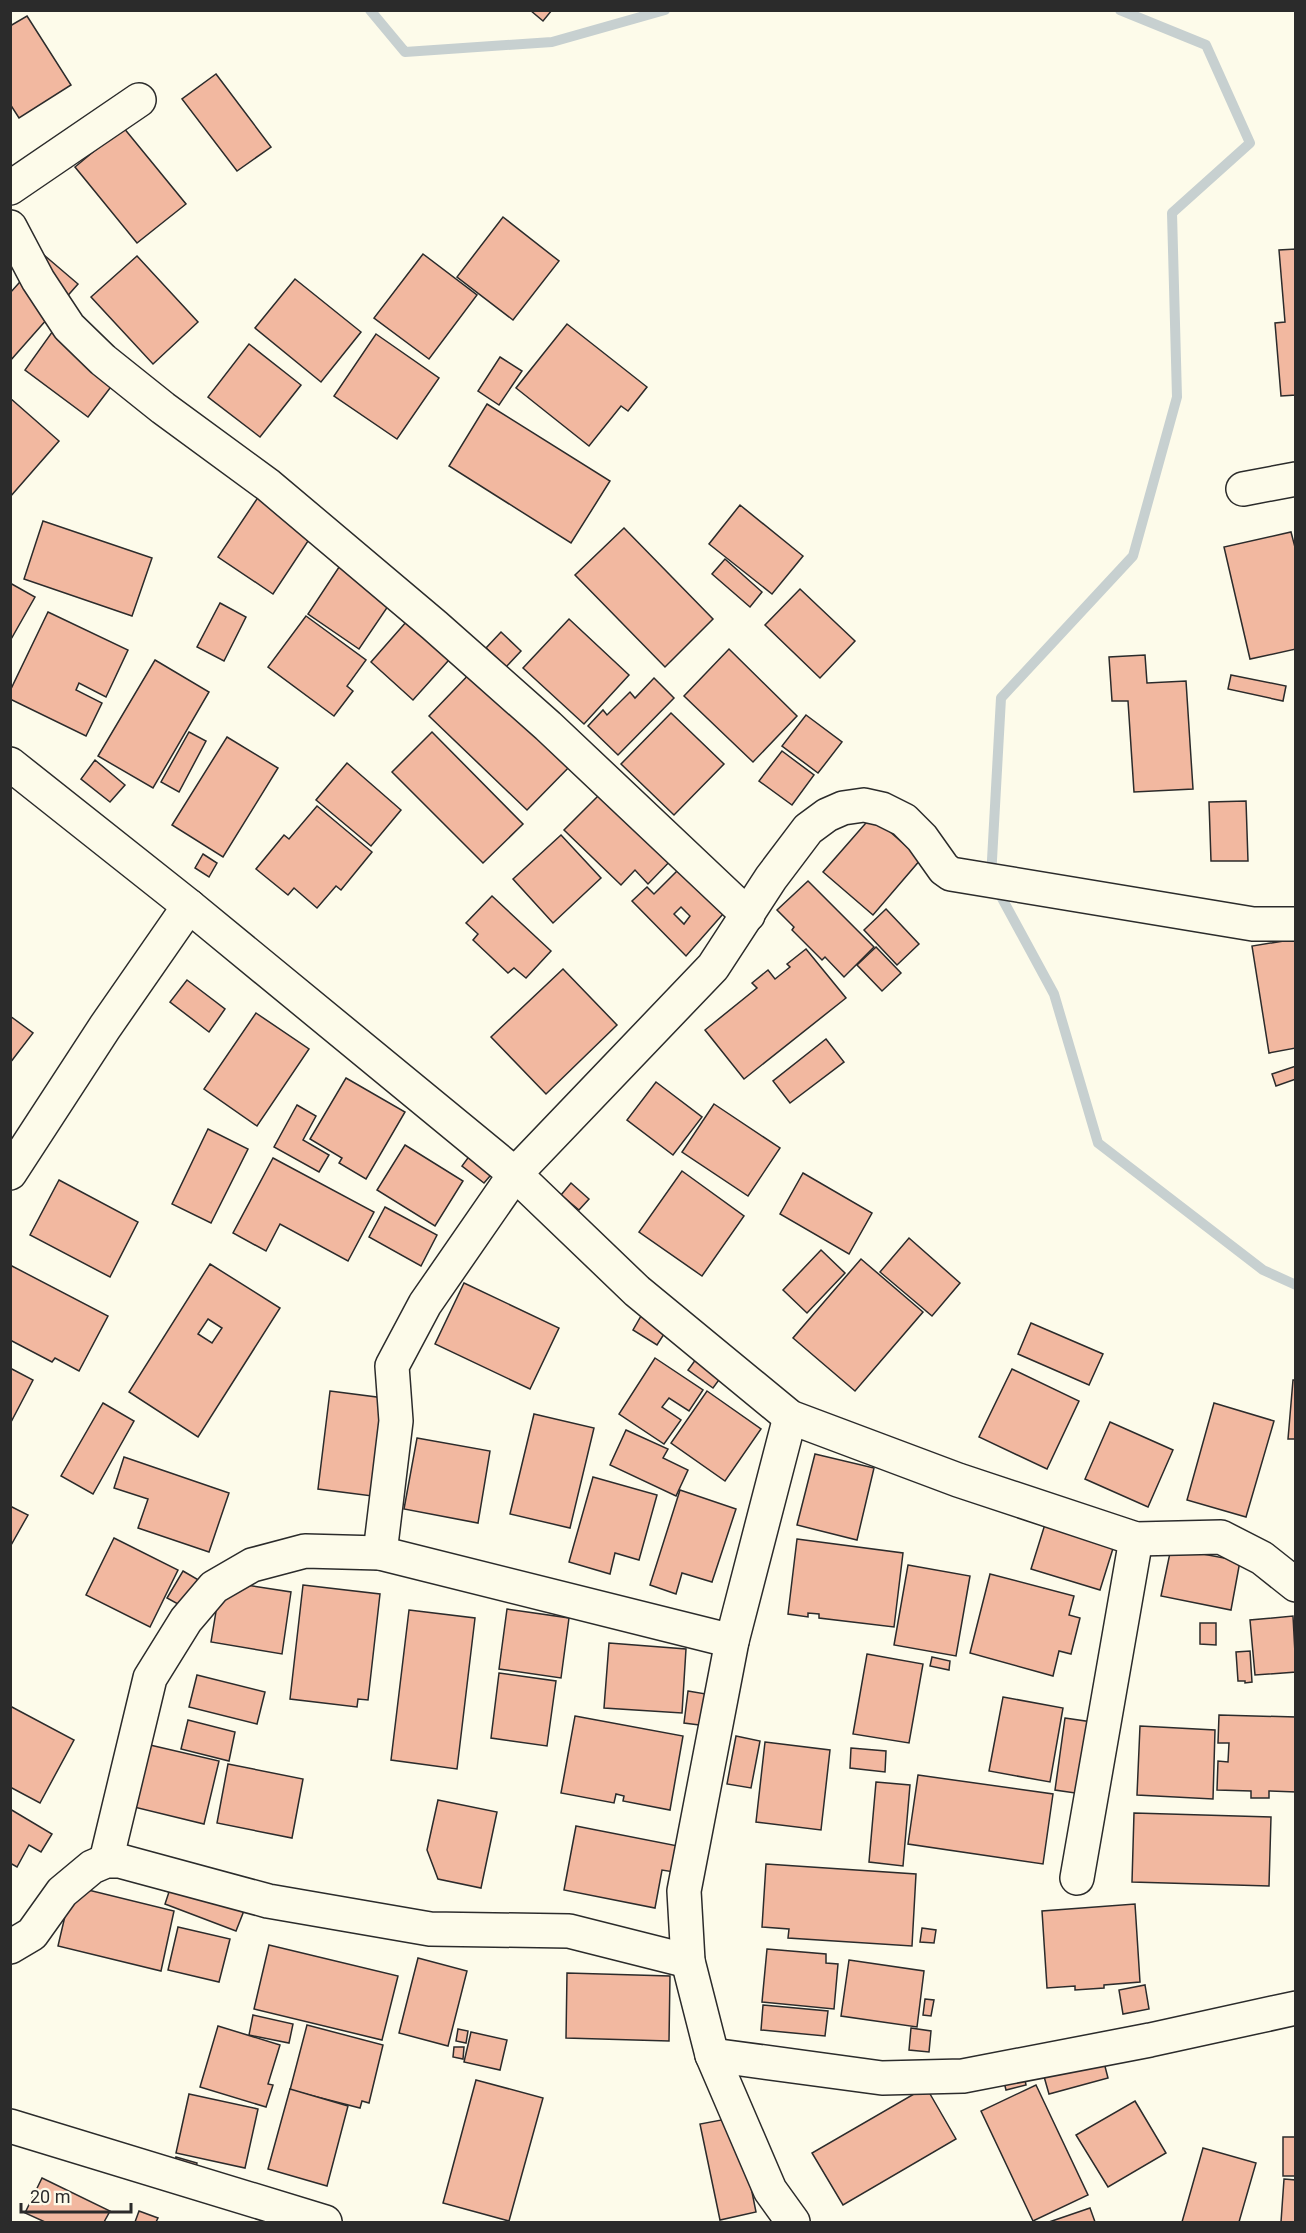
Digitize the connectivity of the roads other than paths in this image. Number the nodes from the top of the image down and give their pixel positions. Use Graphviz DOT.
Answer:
graph roads {
  1 [pos="139,100"];
  2 [pos="10,188"];
  3 [pos="10,227"];
  4 [pos="1296,479"];
  5 [pos="1244,489"];
  6 [pos="10,764"];
  7 [pos="189,906"];
  8 [pos="748,915"];
  9 [pos="1296,924"];
  10 [pos="10,1173"];
  11 [pos="515,1174"];
  12 [pos="790,1417"];
  13 [pos="1136,1539"];
  14 [pos="380,1552"];
  15 [pos="1296,1585"];
  16 [pos="732,1641"];
  17 [pos="106,1861"];
  18 [pos="1077,1878"];
  19 [pos="10,1947"];
  20 [pos="688,1961"];
  21 [pos="1296,2008"];
  22 [pos="712,2055"];
  23 [pos="10,2126"];
  24 [pos="325,2223"];
  25 [pos="793,2223"];
  1 -- 2 [label="street"];
  3 -- 8 [label="street"];
  4 -- 5 [label="street"];
  6 -- 7 [label="street"];
  7 -- 10 [label="street"];
  7 -- 11 [label="street"];
  8 -- 9 [label="street"];
  8 -- 11 [label="street"];
  11 -- 12 [label="street"];
  11 -- 14 [label="street"];
  12 -- 13 [label="street"];
  12 -- 16 [label="street"];
  13 -- 15 [label="street"];
  13 -- 18 [label="street"];
  14 -- 16 [label="street"];
  14 -- 17 [label="street"];
  16 -- 20 [label="street"];
  17 -- 19 [label="street"];
  17 -- 20 [label="street"];
  20 -- 22 [label="street"];
  21 -- 22 [label="street"];
  22 -- 25 [label="street"];
  23 -- 24 [label="street"];
}
